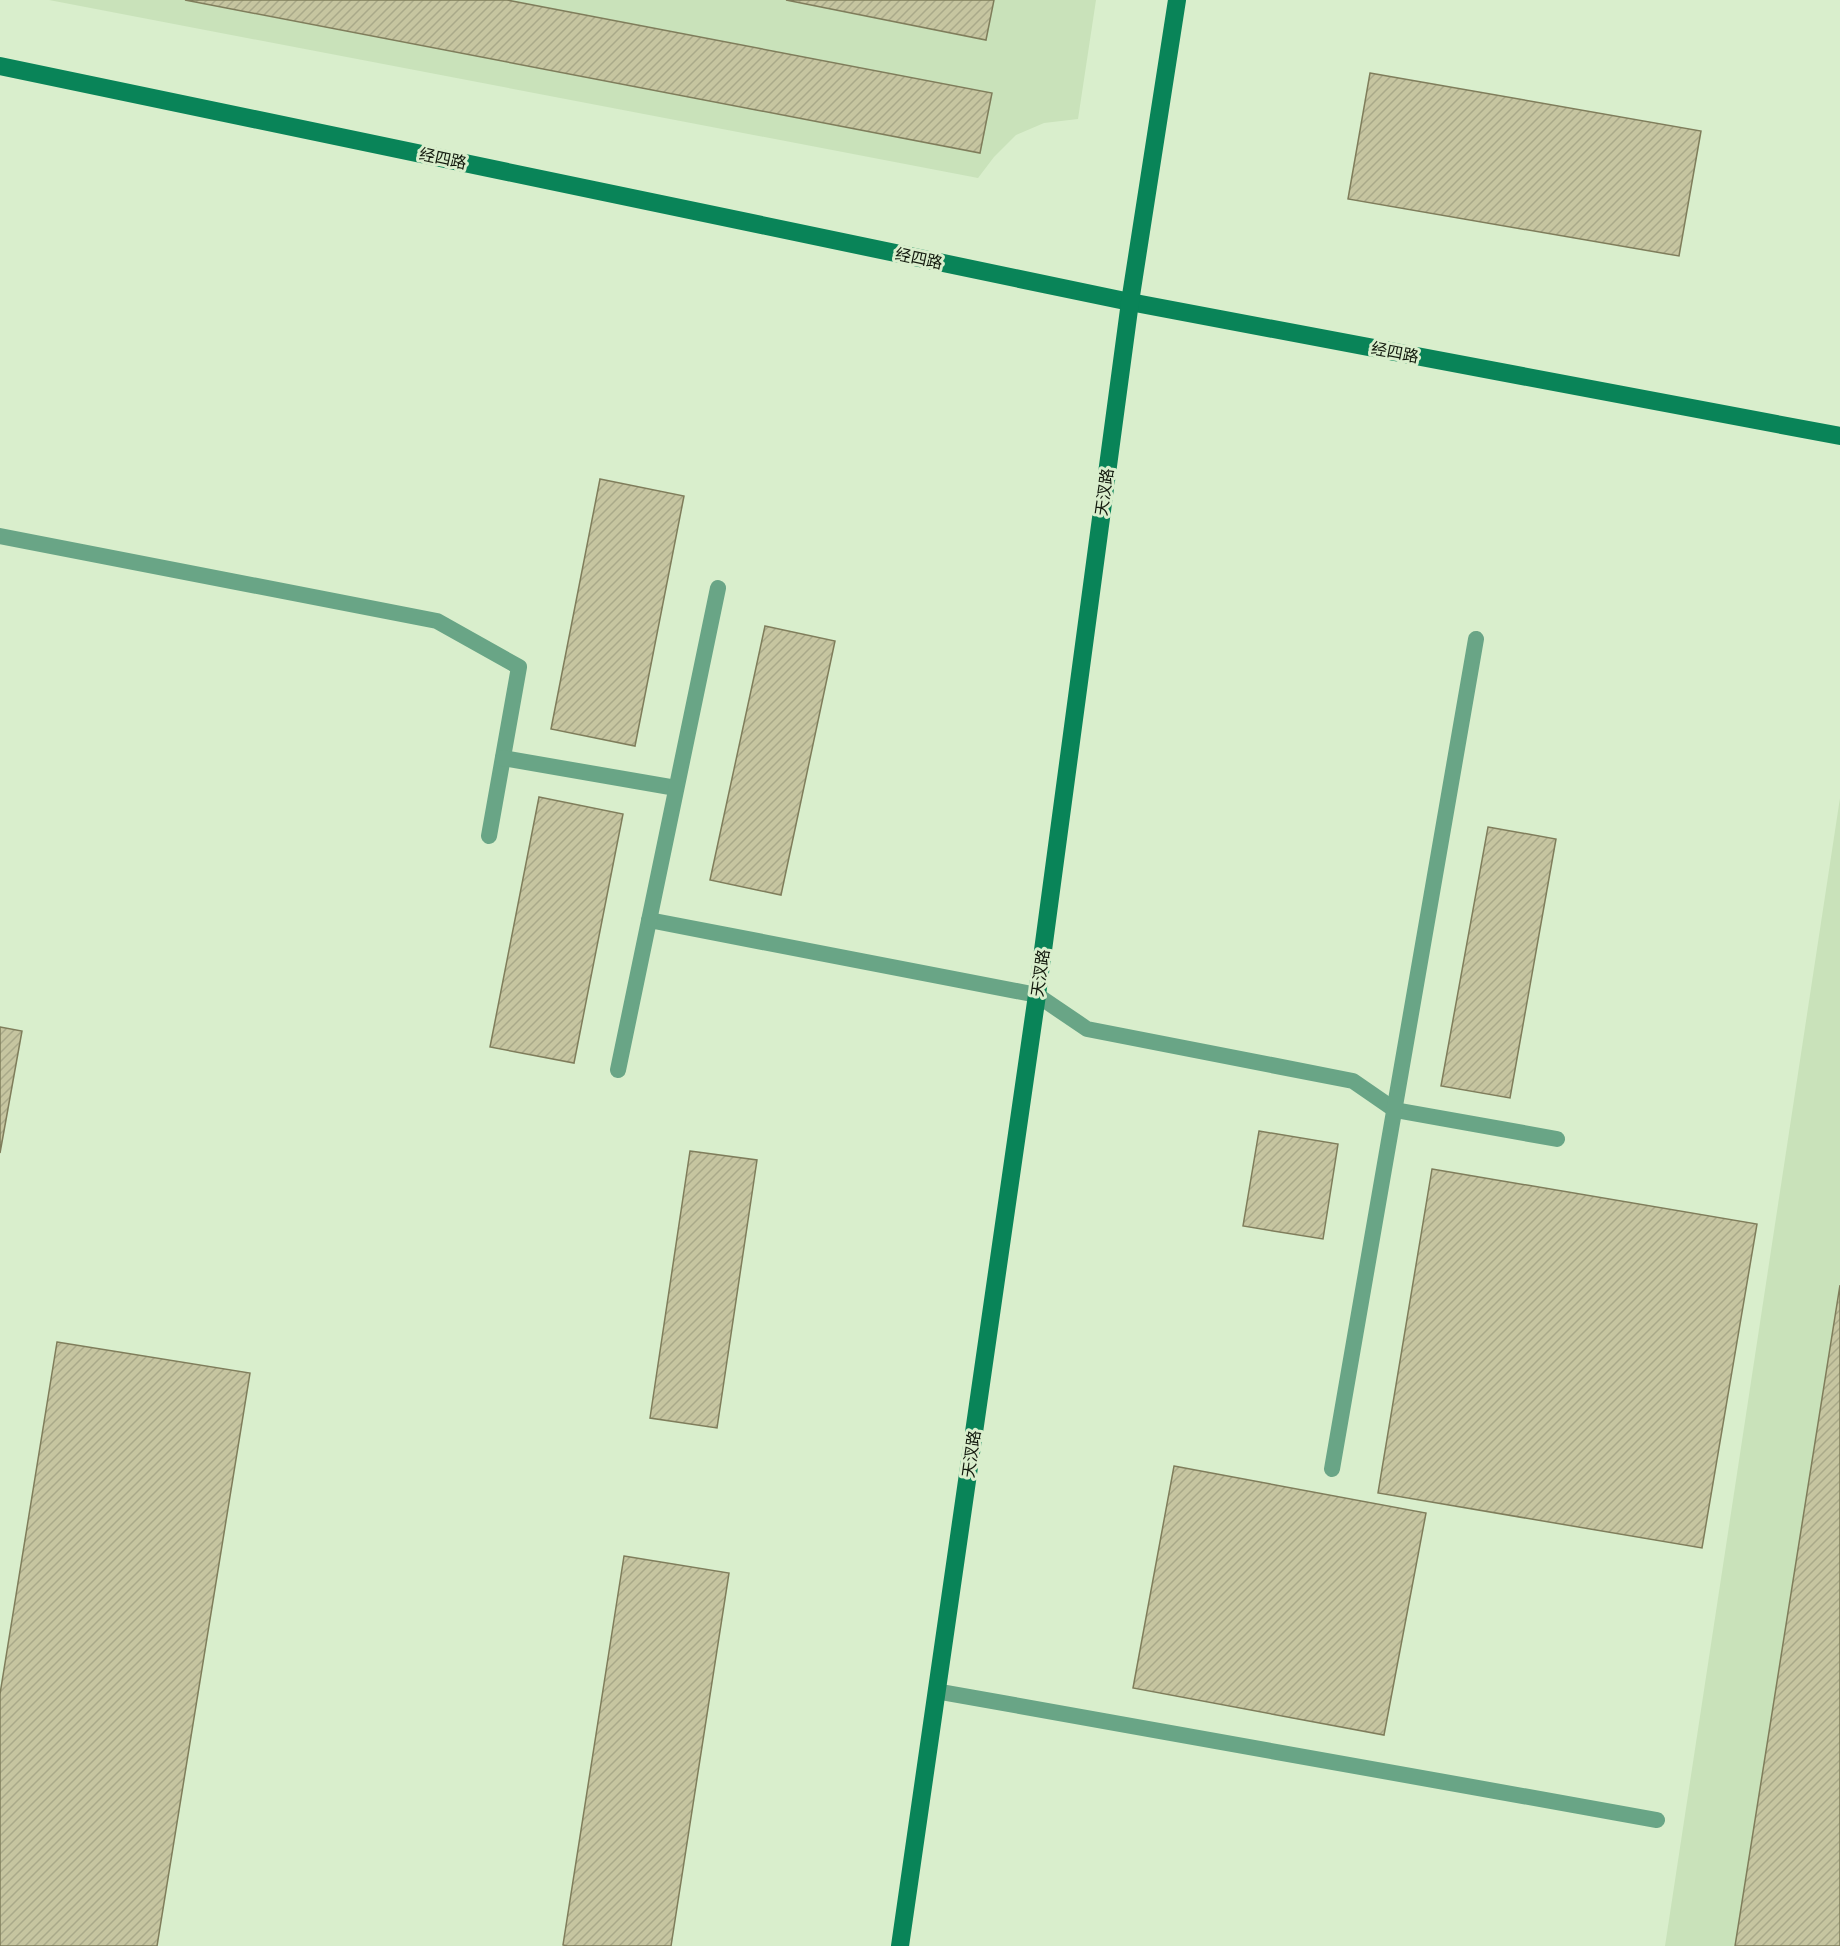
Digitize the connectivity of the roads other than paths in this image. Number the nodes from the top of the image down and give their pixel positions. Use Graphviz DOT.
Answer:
graph roads {
  1 [pos="1177,0"];
  2 [pos="0,66"];
  3 [pos="1130,302"];
  4 [pos="1840,436"];
  5 [pos="0,536"];
  6 [pos="718,588"];
  7 [pos="1476,639"];
  8 [pos="503,758"];
  9 [pos="676,788"];
  10 [pos="489,836"];
  11 [pos="650,920"];
  12 [pos="1037,995"];
  13 [pos="618,1070"];
  14 [pos="1395,1110"];
  15 [pos="1557,1139"];
  16 [pos="1332,1469"];
  17 [pos="936,1690"];
  18 [pos="1657,1820"];
  19 [pos="900,1946"];
  1 -- 3 [label="street, 天汊路"];
  2 -- 3 [label="street, 经四路"];
  3 -- 4 [label="street, 经四路"];
  3 -- 12 [label="street, 天汊路"];
  5 -- 8 [label="lane"];
  6 -- 9 [label="lane"];
  7 -- 14 [label="lane"];
  8 -- 9 [label="lane"];
  8 -- 10 [label="lane"];
  9 -- 11 [label="lane"];
  11 -- 12 [label="lane"];
  11 -- 13 [label="lane"];
  12 -- 14 [label="lane"];
  12 -- 17 [label="street, 天汊路"];
  14 -- 15 [label="lane"];
  14 -- 16 [label="lane"];
  17 -- 18 [label="lane"];
  17 -- 19 [label="street, 天汊路"];
}
